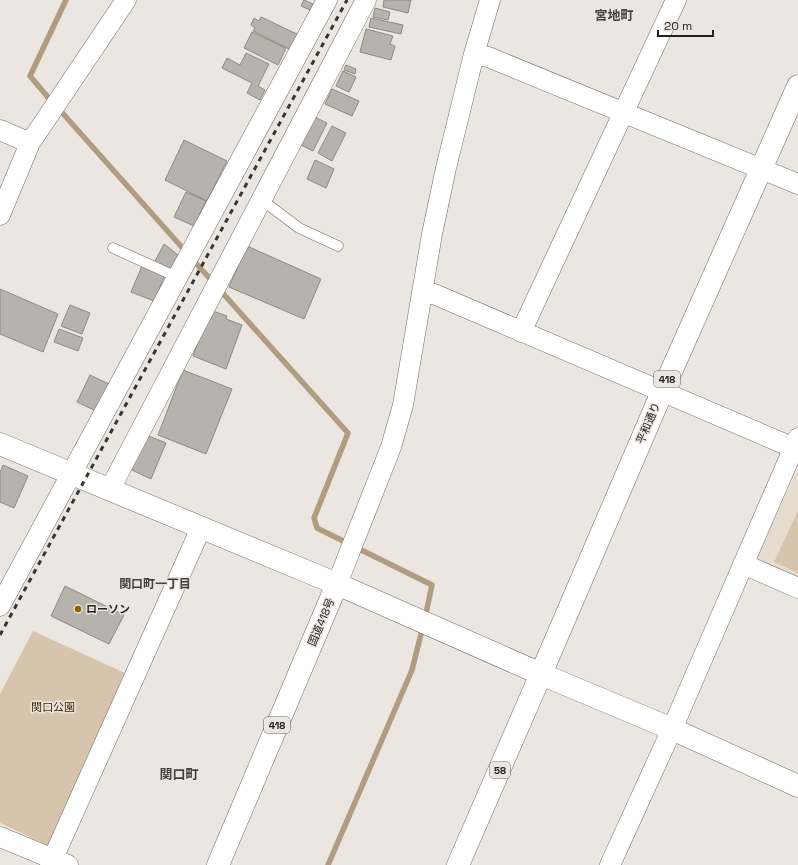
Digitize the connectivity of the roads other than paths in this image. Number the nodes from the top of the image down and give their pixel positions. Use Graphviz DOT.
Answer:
graph roads {
  1 [pos="126,0"];
  2 [pos="327,0"];
  3 [pos="366,0"];
  4 [pos="490,0"];
  5 [pos="676,0"];
  6 [pos="474,54"];
  7 [pos="798,86"];
  8 [pos="623,112"];
  9 [pos="0,130"];
  10 [pos="30,143"];
  11 [pos="760,168"];
  12 [pos="798,184"];
  13 [pos="262,200"];
  14 [pos="0,215"];
  15 [pos="338,246"];
  16 [pos="113,248"];
  17 [pos="185,262"];
  18 [pos="422,293"];
  19 [pos="521,332"];
  20 [pos="662,392"];
  21 [pos="796,443"];
  22 [pos="0,444"];
  23 [pos="70,474"];
  24 [pos="110,489"];
  25 [pos="201,528"];
  26 [pos="743,564"];
  27 [pos="337,584"];
  28 [pos="798,588"];
  29 [pos="0,606"];
  30 [pos="541,674"];
  31 [pos="672,729"];
  32 [pos="798,786"];
  33 [pos="0,837"];
  34 [pos="57,863"];
  35 [pos="218,865"];
  36 [pos="458,865"];
  37 [pos="610,865"];
  1 -- 10 [label="street"];
  2 -- 17 [label="street"];
  3 -- 13 [label="street"];
  4 -- 6 [label="street"];
  5 -- 8 [label="street"];
  6 -- 8 [label="street"];
  6 -- 18 [label="street"];
  7 -- 11 [label="main road, 平和通り / 418"];
  8 -- 11 [label="street"];
  8 -- 19 [label="street"];
  9 -- 10 [label="street"];
  10 -- 14 [label="street"];
  11 -- 12 [label="street"];
  11 -- 20 [label="main road, 平和通り / 418"];
  13 -- 15 [label="lane"];
  13 -- 24 [label="street"];
  16 -- 17 [label="lane"];
  17 -- 23 [label="street"];
  18 -- 19 [label="street"];
  18 -- 27 [label="street"];
  19 -- 20 [label="street"];
  20 -- 21 [label="street"];
  20 -- 30 [label="main road, 平和通り / 418"];
  21 -- 26 [label="street"];
  22 -- 23 [label="main road"];
  23 -- 24 [label="main road"];
  23 -- 29 [label="street"];
  24 -- 25 [label="main road"];
  25 -- 27 [label="main road"];
  25 -- 34 [label="street"];
  26 -- 28 [label="street"];
  26 -- 31 [label="street"];
  27 -- 30 [label="main road, 国道418号"];
  27 -- 35 [label="main road, 国道418号 / 418"];
  30 -- 31 [label="main road, 国道418号"];
  30 -- 36 [label="main road, 58"];
  31 -- 32 [label="main road, 国道418号"];
  31 -- 37 [label="street"];
  33 -- 34 [label="street"];
}
